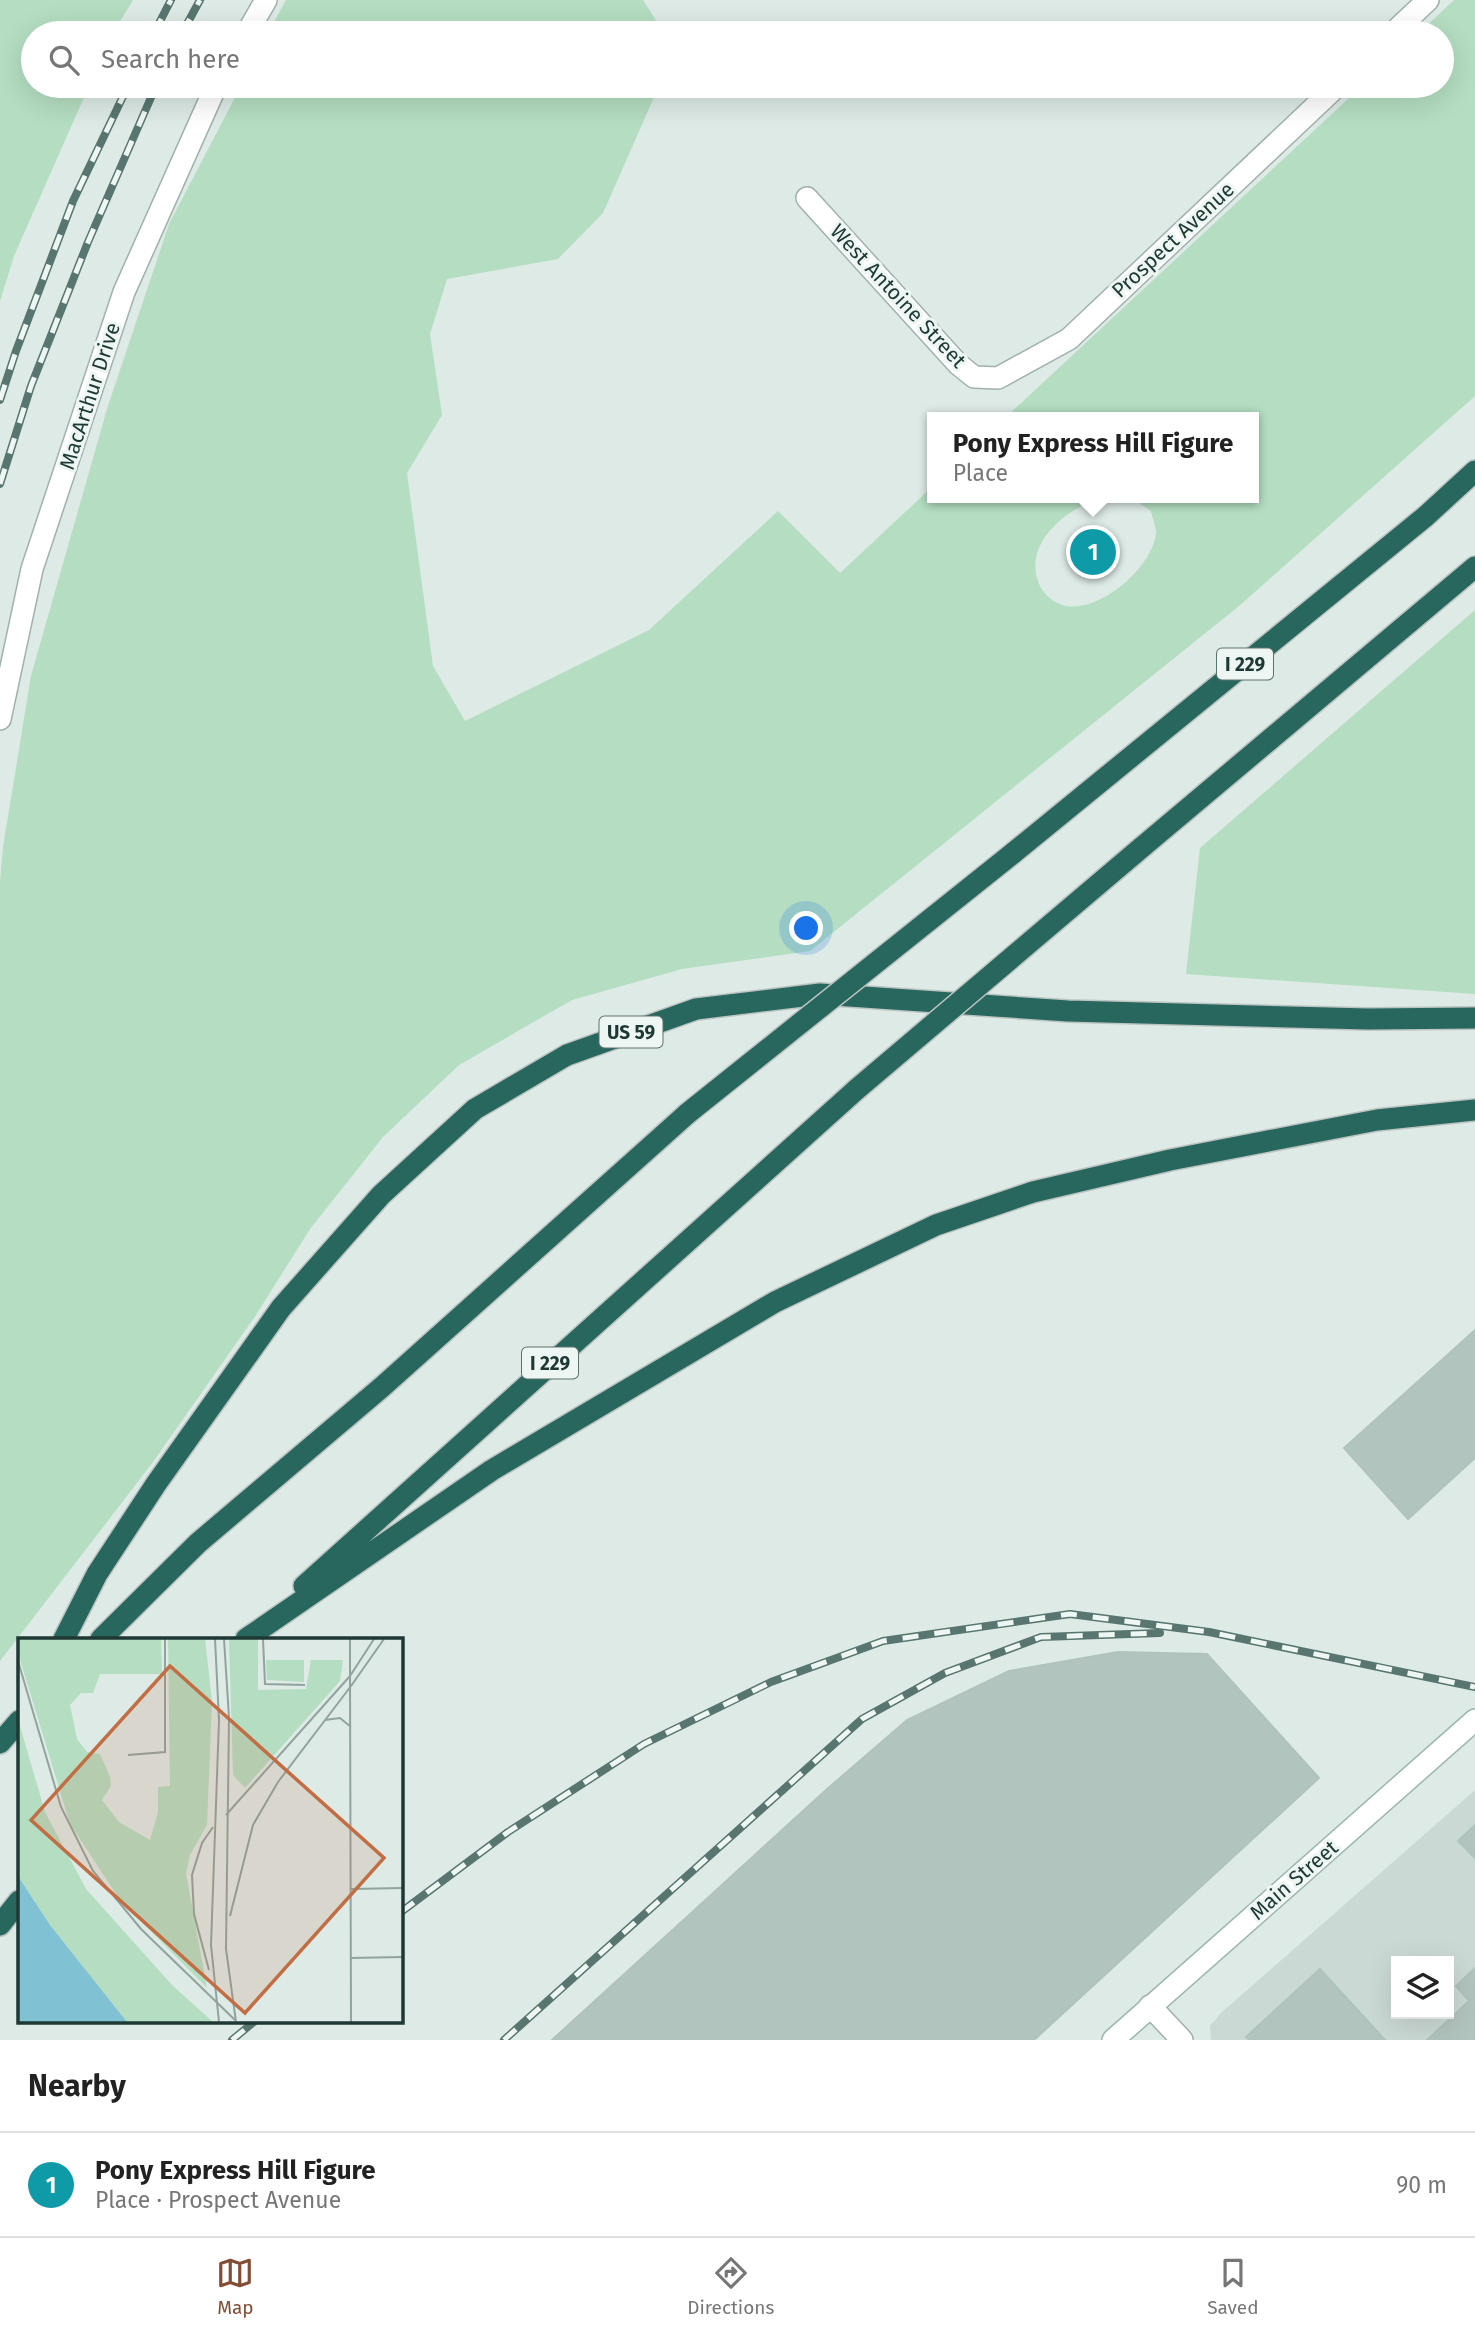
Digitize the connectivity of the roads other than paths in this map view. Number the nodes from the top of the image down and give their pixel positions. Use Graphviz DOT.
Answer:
graph roads {
  1 [pos="266,0"];
  2 [pos="1428,0"];
  3 [pos="254,21"];
  4 [pos="1406,21"];
  5 [pos="211,98"];
  6 [pos="1324,98"];
  7 [pos="807,198"];
  8 [pos="998,378"];
  9 [pos="1475,471"];
  10 [pos="1475,567"];
  11 [pos="0,719"];
  12 [pos="1475,1018"];
  13 [pos="1475,1110"];
  14 [pos="65,1638"];
  15 [pos="102,1638"];
  16 [pos="247,1638"];
  17 [pos="247,1638"];
  18 [pos="1475,1720"];
  19 [pos="18,1722"];
  20 [pos="0,1742"];
  21 [pos="18,1902"];
  22 [pos="0,1925"];
  23 [pos="1150,2006"];
  24 [pos="1113,2040"];
  25 [pos="1182,2040"];
  1 -- 3 [label="street"];
  2 -- 4 [label="street"];
  5 -- 11 [label="street, MacArthur Drive"];
  6 -- 8 [label="street, Prospect Avenue"];
  7 -- 8 [label="street, West Antoine Street"];
  9 -- 15 [label="highway, I 229, bridge"];
  10 -- 16 [label="highway, I 229, bridge"];
  12 -- 14 [label="highway, US 59"];
  13 -- 17 [label="highway"];
  18 -- 23 [label="street, Main Street"];
  19 -- 20 [label="highway"];
  21 -- 22 [label="highway"];
  23 -- 24 [label="street, Main Street"];
  23 -- 25 [label="street"];
}
